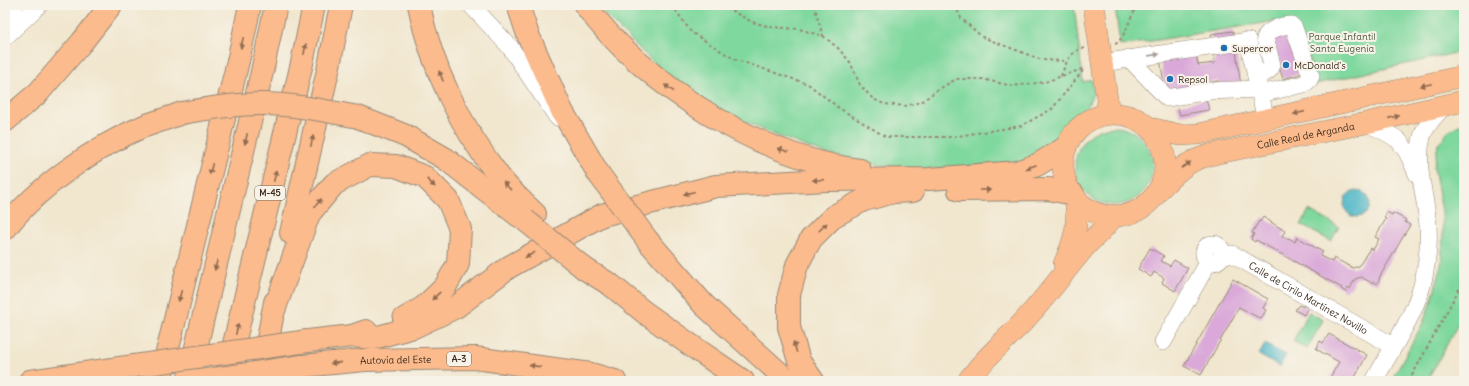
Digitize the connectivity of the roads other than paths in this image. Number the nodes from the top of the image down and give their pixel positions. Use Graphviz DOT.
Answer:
graph roads {
  1 [pos="15,5"];
  2 [pos="39,5"];
  3 [pos="110,5"];
  4 [pos="250,5"];
  5 [pos="276,5"];
  6 [pos="314,5"];
  7 [pos="341,5"];
  8 [pos="419,5"];
  9 [pos="471,5"];
  10 [pos="518,5"];
  11 [pos="585,5"];
  12 [pos="1094,5"];
  13 [pos="5,18"];
  14 [pos="5,37"];
  15 [pos="1129,58"];
  16 [pos="1093,65"];
  17 [pos="1464,76"];
  18 [pos="1258,86"];
  19 [pos="38,94"];
  20 [pos="1454,103"];
  21 [pos="1109,114"];
  22 [pos="1266,120"];
  23 [pos="5,121"];
  24 [pos="1366,123"];
  25 [pos="1150,128"];
  26 [pos="5,130"];
  27 [pos="1065,148"];
  28 [pos="598,173"];
  29 [pos="930,179"];
  30 [pos="1422,184"];
  31 [pos="1158,191"];
  32 [pos="1074,196"];
  33 [pos="1114,215"];
  34 [pos="530,217"];
  35 [pos="5,229"];
  36 [pos="1056,283"];
  37 [pos="272,316"];
  38 [pos="352,336"];
  39 [pos="1163,342"];
  40 [pos="1393,346"];
  41 [pos="30,381"];
  42 [pos="160,381"];
  43 [pos="188,381"];
  44 [pos="200,381"];
  45 [pos="225,381"];
  46 [pos="260,381"];
  47 [pos="614,381"];
  48 [pos="743,381"];
  49 [pos="788,381"];
  50 [pos="813,381"];
  51 [pos="968,381"];
  52 [pos="1374,381"];
  1 -- 13 [label="street"];
  2 -- 14 [label="street"];
  3 -- 19 [label="highway"];
  4 -- 42 [label="highway, one-way"];
  5 -- 43 [label="highway, one-way"];
  45 -- 6 [label="highway, M-45, one-way"];
  37 -- 7 [label="highway, one-way"];
  34 -- 8 [label="highway, one-way"];
  9 -- 28 [label="street"];
  10 -- 28 [label="highway"];
  29 -- 11 [label="highway, one-way"];
  12 -- 16 [label="main road"];
  15 -- 16 [label="street"];
  15 -- 18 [label="street"];
  15 -- 18 [label="street, one-way"];
  16 -- 21 [label="main road"];
  17 -- 22 [label="main road, one-way"];
  18 -- 22 [label="street"];
  19 -- 23 [label="highway"];
  19 -- 26 [label="highway"];
  24 -- 20 [label="main road, Calle Real de Arganda, one-way"];
  20 -- 30 [label="street"];
  21 -- 25 [label="main road"];
  21 -- 27 [label="main road"];
  22 -- 25 [label="main road"];
  24 -- 30 [label="street"];
  31 -- 24 [label="main road, Calle Real de Arganda, one-way"];
  25 -- 31 [label="main road"];
  27 -- 29 [label="highway, one-way"];
  27 -- 32 [label="main road"];
  28 -- 49 [label="highway, bridge"];
  29 -- 38 [label="highway, one-way"];
  30 -- 40 [label="street"];
  31 -- 33 [label="main road"];
  32 -- 33 [label="main road"];
  32 -- 36 [label="main road"];
  50 -- 32 [label="highway, one-way"];
  33 -- 36 [label="main road"];
  34 -- 35 [label="highway, bridge"];
  34 -- 48 [label="highway"];
  36 -- 51 [label="main road"];
  37 -- 38 [label="highway, one-way"];
  37 -- 46 [label="highway"];
  38 -- 41 [label="highway, bridge"];
  39 -- 40 [label="street, Calle de Cirilo Martínez Novillo"];
  40 -- 52 [label="street"];
  47 -- 44 [label="highway, Autovía del Este / A-3, one-way, bridge"];
}
